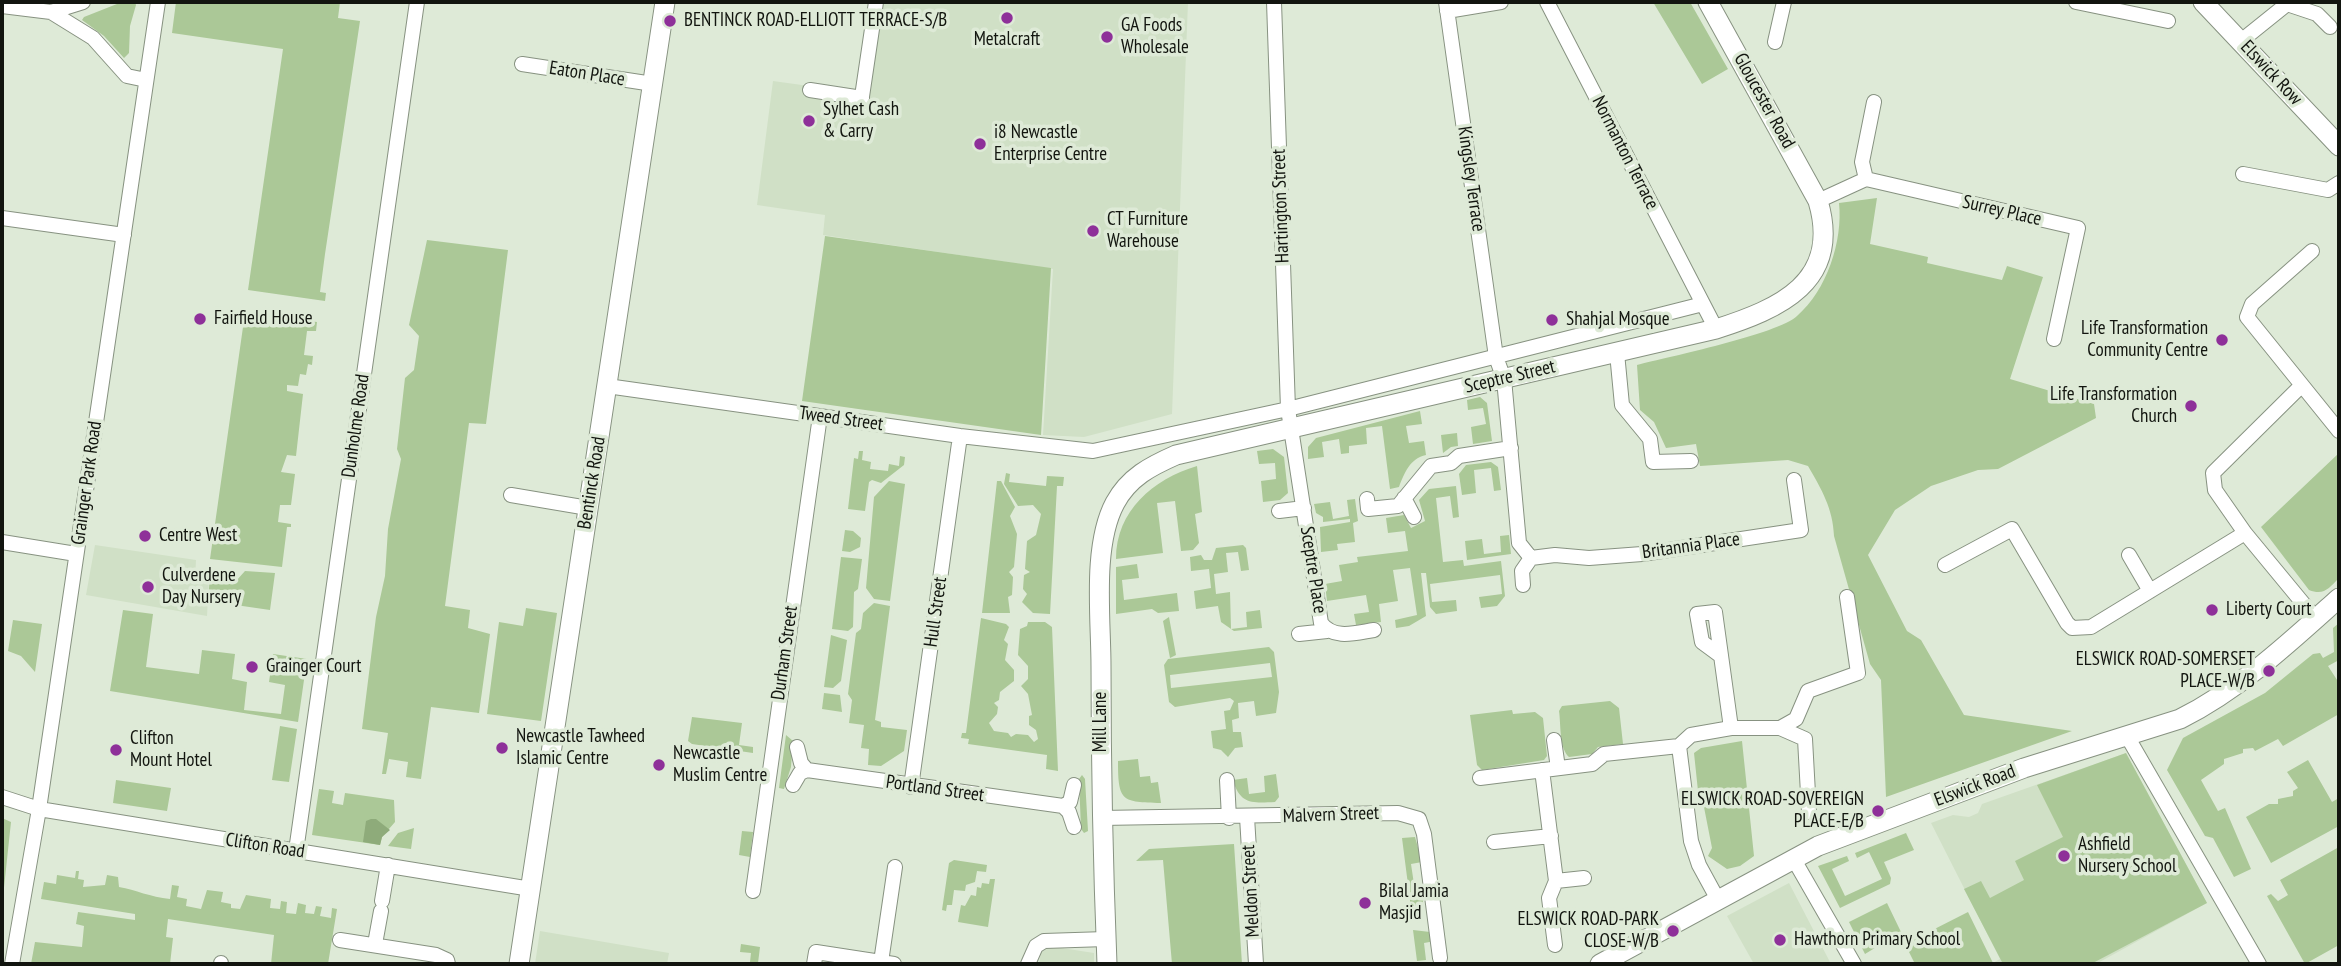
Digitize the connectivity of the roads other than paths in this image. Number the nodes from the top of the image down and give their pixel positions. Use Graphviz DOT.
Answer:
graph roads {
  1 [pos="83,2"];
  2 [pos="158,2"];
  3 [pos="417,2"];
  4 [pos="665,2"];
  5 [pos="876,2"];
  6 [pos="1274,2"];
  7 [pos="1501,2"];
  8 [pos="1548,2"];
  9 [pos="1784,2"];
  10 [pos="2076,2"];
  11 [pos="2203,2"];
  12 [pos="1712,3"];
  13 [pos="2288,3"];
  14 [pos="2,6"];
  15 [pos="1446,6"];
  16 [pos="51,12"];
  17 [pos="2168,21"];
  18 [pos="2330,27"];
  19 [pos="2241,41"];
  20 [pos="1775,42"];
  21 [pos="522,64"];
  22 [pos="146,80"];
  23 [pos="653,84"];
  24 [pos="810,90"];
  25 [pos="1874,102"];
  26 [pos="2339,146"];
  27 [pos="2243,174"];
  28 [pos="1866,180"];
  29 [pos="2339,183"];
  30 [pos="1818,201"];
  31 [pos="2,218"];
  32 [pos="124,235"];
  33 [pos="2312,251"];
  34 [pos="1703,304"];
  35 [pos="1716,329"];
  36 [pos="2054,339"];
  37 [pos="1617,353"];
  38 [pos="1496,357"];
  39 [pos="1504,379"];
  40 [pos="607,386"];
  41 [pos="2301,386"];
  42 [pos="820,416"];
  43 [pos="1290,418"];
  44 [pos="2339,431"];
  45 [pos="960,436"];
  46 [pos="1511,448"];
  47 [pos="1075,451"];
  48 [pos="1691,461"];
  49 [pos="1794,480"];
  50 [pos="1127,485"];
  51 [pos="511,495"];
  52 [pos="1404,498"];
  53 [pos="1367,499"];
  54 [pos="589,508"];
  55 [pos="1304,508"];
  56 [pos="1279,511"];
  57 [pos="1414,517"];
  58 [pos="2245,533"];
  59 [pos="2,542"];
  60 [pos="76,554"];
  61 [pos="2129,555"];
  62 [pos="1531,558"];
  63 [pos="1945,565"];
  64 [pos="1523,585"];
  65 [pos="2150,591"];
  66 [pos="1847,597"];
  67 [pos="2339,598"];
  68 [pos="2316,619"];
  69 [pos="1374,630"];
  70 [pos="1327,631"];
  71 [pos="1299,634"];
  72 [pos="1721,656"];
  73 [pos="1731,727"];
  74 [pos="1780,728"];
  75 [pos="2127,736"];
  76 [pos="1554,740"];
  77 [pos="1679,746"];
  78 [pos="797,747"];
  79 [pos="1558,768"];
  80 [pos="807,770"];
  81 [pos="1542,770"];
  82 [pos="1480,778"];
  83 [pos="1227,780"];
  84 [pos="793,785"];
  85 [pos="1074,785"];
  86 [pos="911,787"];
  87 [pos="2,797"];
  88 [pos="1063,806"];
  89 [pos="38,809"];
  90 [pos="1809,812"];
  91 [pos="1247,817"];
  92 [pos="1101,818"];
  93 [pos="1229,818"];
  94 [pos="1074,827"];
  95 [pos="1551,836"];
  96 [pos="1494,842"];
  97 [pos="296,851"];
  98 [pos="1793,858"];
  99 [pos="388,865"];
  100 [pos="895,867"];
  101 [pos="1584,878"];
  102 [pos="1556,881"];
  103 [pos="531,889"];
  104 [pos="753,891"];
  105 [pos="1717,898"];
  106 [pos="1105,939"];
  107 [pos="340,940"];
  108 [pos="375,944"];
  109 [pos="1555,945"];
  110 [pos="1440,958"];
  111 [pos="887,963"];
  112 [pos="12,964"];
  113 [pos="448,964"];
  114 [pos="519,964"];
  115 [pos="814,964"];
  116 [pos="1028,964"];
  117 [pos="1107,964"];
  118 [pos="1256,964"];
  119 [pos="1600,964"];
  120 [pos="1854,964"];
  121 [pos="2259,964"];
  1 -- 16 [label="street"];
  2 -- 22 [label="street, Grainger Park Road"];
  3 -- 97 [label="street, Dunholme Road"];
  4 -- 23 [label="street, Bentinck Road"];
  5 -- 24 [label="street"];
  6 -- 43 [label="street, Hartington Street"];
  7 -- 15 [label="street"];
  8 -- 34 [label="street, Normanton Terrace"];
  9 -- 20 [label="street"];
  10 -- 17 [label="street"];
  11 -- 19 [label="street, Elswick Row"];
  12 -- 30 [label="street, Gloucester Road"];
  13 -- 18 [label="street"];
  13 -- 19 [label="street"];
  14 -- 16 [label="street"];
  15 -- 38 [label="street, Kingsley Terrace"];
  16 -- 22 [label="street"];
  19 -- 26 [label="street, Elswick Row"];
  21 -- 23 [label="street, Eaton Place"];
  22 -- 32 [label="street, Grainger Park Road"];
  23 -- 40 [label="street, Bentinck Road"];
  25 -- 28 [label="street"];
  27 -- 29 [label="street"];
  28 -- 30 [label="street"];
  28 -- 36 [label="street, Surrey Place"];
  30 -- 35 [label="street, Sceptre Street"];
  31 -- 32 [label="street"];
  32 -- 60 [label="street, Grainger Park Road"];
  33 -- 41 [label="street"];
  34 -- 35 [label="street, Normanton Terrace"];
  34 -- 38 [label="street, Sceptre Street"];
  35 -- 37 [label="street, Sceptre Street"];
  37 -- 39 [label="street, Sceptre Street"];
  37 -- 48 [label="street"];
  38 -- 39 [label="street, Kingsley Terrace"];
  38 -- 43 [label="street, Sceptre Street"];
  39 -- 43 [label="street, Sceptre Street"];
  39 -- 46 [label="street"];
  40 -- 42 [label="street, Tweed Street"];
  40 -- 54 [label="street, Bentinck Road"];
  41 -- 44 [label="street"];
  41 -- 58 [label="street"];
  42 -- 45 [label="street, Tweed Street"];
  42 -- 104 [label="street, Durham Street"];
  43 -- 47 [label="street, Sceptre Street"];
  43 -- 50 [label="street, Sceptre Street"];
  43 -- 55 [label="street, Sceptre Place"];
  45 -- 47 [label="street, Tweed Street"];
  45 -- 86 [label="street, Hull Street"];
  46 -- 52 [label="street"];
  46 -- 62 [label="street"];
  49 -- 62 [label="street, Britannia Place"];
  50 -- 92 [label="street, Mill Lane"];
  51 -- 54 [label="street"];
  52 -- 53 [label="street"];
  52 -- 57 [label="street"];
  54 -- 103 [label="street, Bentinck Road"];
  55 -- 56 [label="street, Sceptre Place"];
  55 -- 70 [label="street, Sceptre Place"];
  58 -- 65 [label="street"];
  58 -- 68 [label="street"];
  59 -- 60 [label="street"];
  60 -- 89 [label="street, Grainger Park Road"];
  61 -- 65 [label="street"];
  62 -- 64 [label="street"];
  63 -- 65 [label="street"];
  66 -- 74 [label="street"];
  67 -- 68 [label="street, Elswick Road"];
  68 -- 75 [label="street, Elswick Road"];
  69 -- 70 [label="street, Sceptre Place"];
  70 -- 71 [label="street, Sceptre Place"];
  72 -- 73 [label="street"];
  73 -- 74 [label="street"];
  73 -- 77 [label="street"];
  74 -- 90 [label="street"];
  75 -- 98 [label="street, Elswick Road"];
  75 -- 121 [label="street"];
  76 -- 79 [label="street"];
  77 -- 79 [label="street"];
  77 -- 105 [label="street"];
  78 -- 80 [label="street"];
  79 -- 81 [label="street"];
  80 -- 84 [label="street"];
  80 -- 86 [label="street, Portland Street"];
  81 -- 82 [label="street"];
  81 -- 95 [label="street"];
  83 -- 93 [label="street"];
  85 -- 88 [label="street"];
  86 -- 88 [label="street, Portland Street"];
  87 -- 89 [label="street, Clifton Road"];
  88 -- 94 [label="street"];
  89 -- 97 [label="street, Clifton Road"];
  89 -- 112 [label="street, Grainger Park Road"];
  91 -- 93 [label="street, Malvern Street"];
  91 -- 110 [label="street, Malvern Street"];
  91 -- 118 [label="street, Meldon Street"];
  92 -- 93 [label="street, Malvern Street"];
  92 -- 106 [label="street, Mill Lane"];
  95 -- 96 [label="street"];
  95 -- 102 [label="street"];
  97 -- 99 [label="street, Clifton Road"];
  98 -- 105 [label="street, Elswick Road"];
  98 -- 120 [label="street"];
  99 -- 103 [label="street, Clifton Road"];
  99 -- 108 [label="street"];
  100 -- 111 [label="street"];
  101 -- 102 [label="street"];
  102 -- 109 [label="street"];
  103 -- 114 [label="street, Bentinck Road"];
  105 -- 119 [label="street, Elswick Road"];
  106 -- 116 [label="street"];
  106 -- 117 [label="street, Mill Lane"];
  107 -- 108 [label="street"];
  108 -- 113 [label="street"];
  111 -- 115 [label="street"];
}
